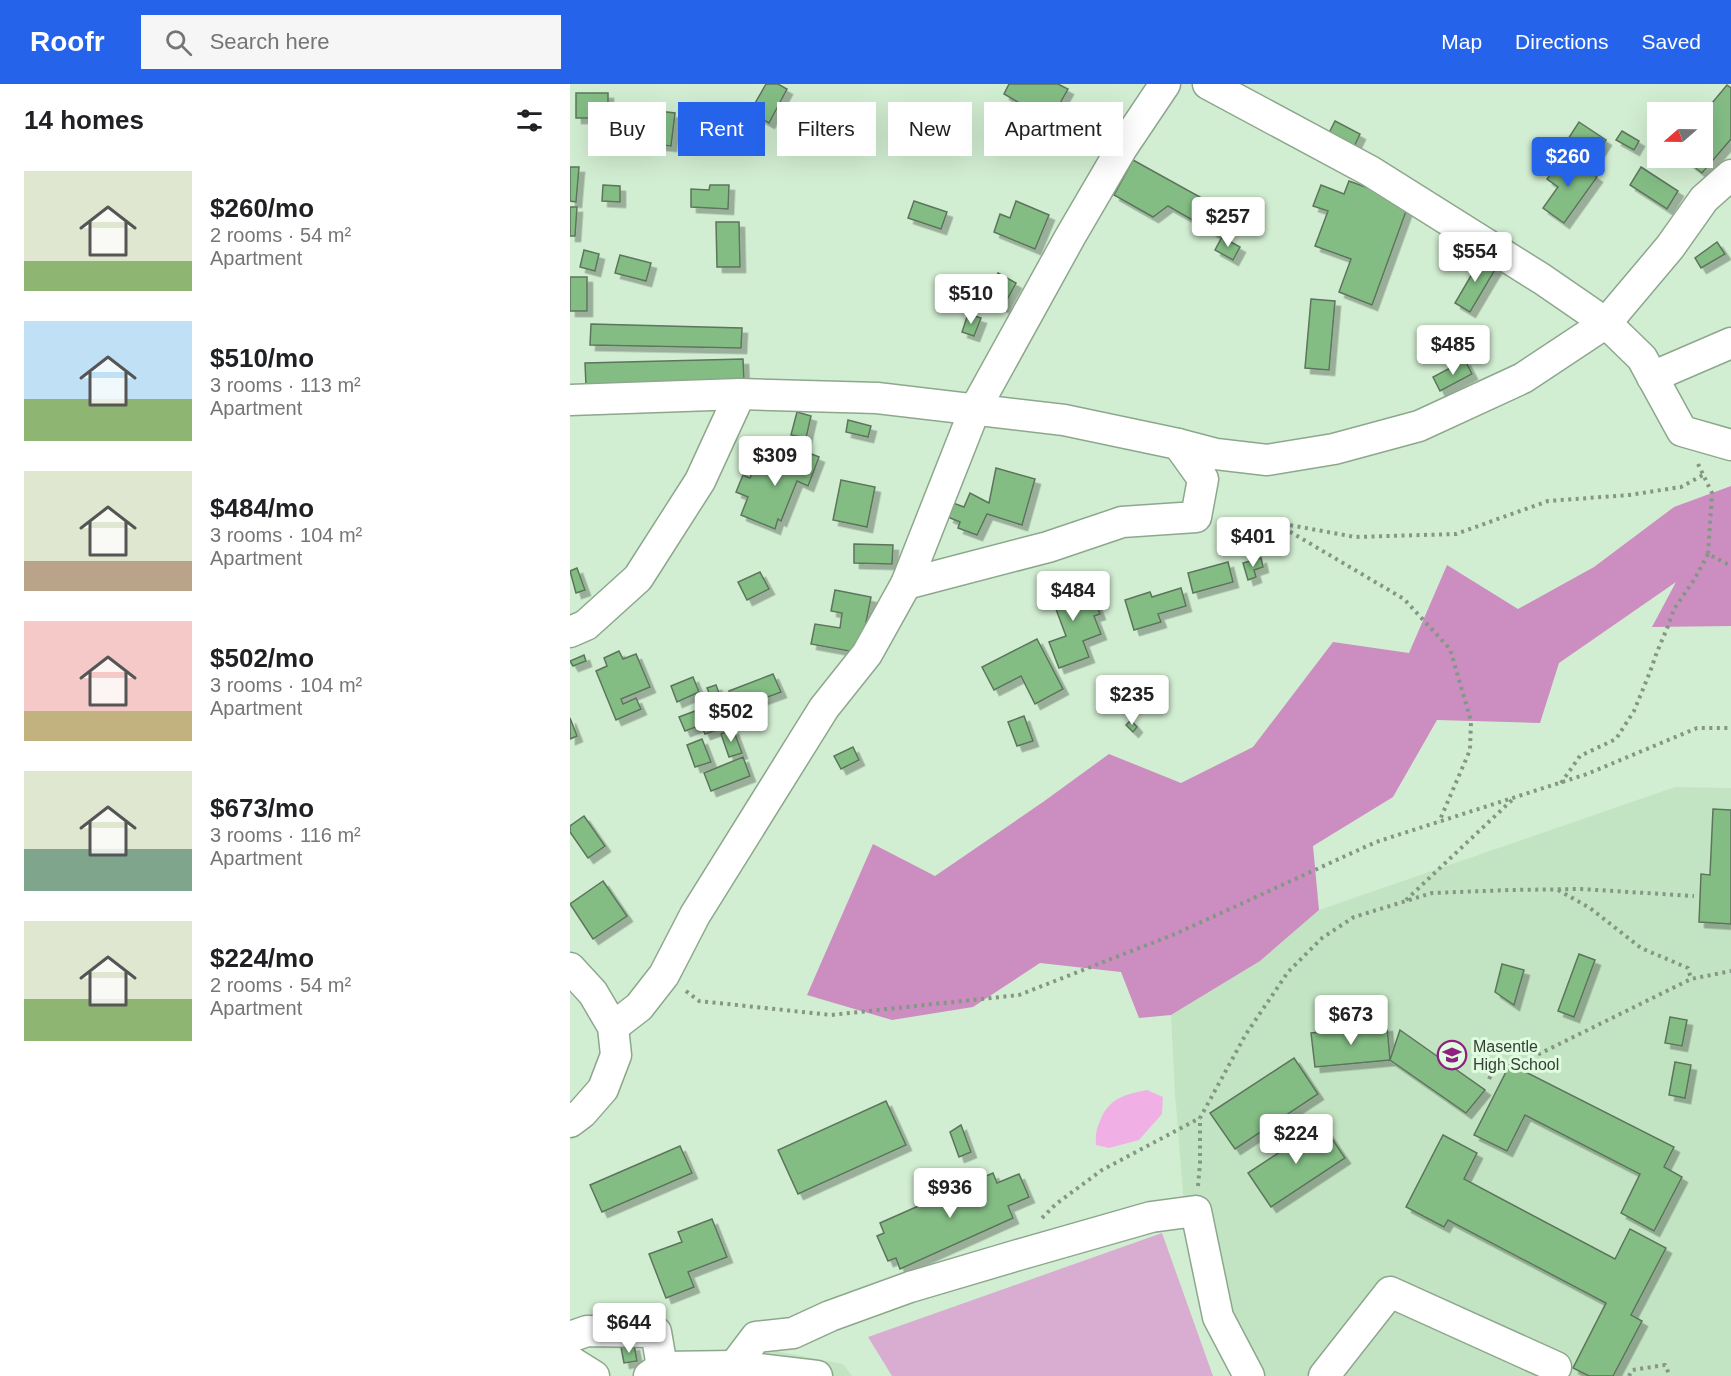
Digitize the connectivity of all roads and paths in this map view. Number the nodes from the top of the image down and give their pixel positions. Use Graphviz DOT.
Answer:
graph roads {
  1 [pos="1165,84"];
  2 [pos="1208,84"];
  3 [pos="1731,175"];
  4 [pos="1606,323"];
  5 [pos="1731,344"];
  6 [pos="1652,376"];
  7 [pos="740,394"];
  8 [pos="570,400"];
  9 [pos="975,409"];
  10 [pos="1178,444"];
  11 [pos="1731,446"];
  12 [pos="1697,463"];
  13 [pos="1703,475"];
  14 [pos="1196,517"];
  15 [pos="1273,522"];
  16 [pos="1708,554"];
  17 [pos="1731,566"];
  18 [pos="906,584"];
  19 [pos="570,632"];
  20 [pos="1731,728"];
  21 [pos="1560,783"];
  22 [pos="1515,798"];
  23 [pos="1439,823"];
  24 [pos="1557,890"];
  25 [pos="1694,896"];
  26 [pos="1406,901"];
  27 [pos="570,968"];
  28 [pos="1731,971"];
  29 [pos="664,975"];
  30 [pos="1691,979"];
  31 [pos="613,1027"];
  32 [pos="1489,1079"];
  33 [pos="1200,1118"];
  34 [pos="570,1122"];
  35 [pos="1196,1211"];
  36 [pos="1034,1225"];
  37 [pos="570,1336"];
  38 [pos="570,1361"];
  39 [pos="734,1366"];
  40 [pos="1556,1367"];
  41 [pos="655,1372"];
  42 [pos="594,1376"];
  43 [pos="817,1376"];
  44 [pos="1249,1376"];
  45 [pos="1324,1376"];
  46 [pos="1629,1376"];
  47 [pos="1670,1376"];
  1 -- 9 [label="street"];
  2 -- 4 [label="street"];
  3 -- 4 [label="street"];
  4 -- 6 [label="street"];
  4 -- 10 [label="street"];
  5 -- 6 [label="street"];
  6 -- 11 [label="street"];
  7 -- 8 [label="street"];
  7 -- 9 [label="street"];
  7 -- 19 [label="street"];
  9 -- 10 [label="street"];
  9 -- 18 [label="street"];
  10 -- 14 [label="street"];
  12 -- 13 [label="path"];
  13 -- 15 [label="path"];
  13 -- 16 [label="path"];
  14 -- 15 [label="path"];
  14 -- 18 [label="street"];
  15 -- 23 [label="path"];
  16 -- 17 [label="path"];
  16 -- 21 [label="path"];
  18 -- 29 [label="street"];
  20 -- 21 [label="path"];
  21 -- 22 [label="path"];
  22 -- 23 [label="path"];
  22 -- 26 [label="path"];
  23 -- 29 [label="path"];
  24 -- 25 [label="path"];
  24 -- 26 [label="path"];
  24 -- 30 [label="path"];
  26 -- 33 [label="path"];
  27 -- 31 [label="street"];
  28 -- 30 [label="path"];
  29 -- 31 [label="street"];
  30 -- 32 [label="path"];
  31 -- 34 [label="street"];
  33 -- 35 [label="path"];
  33 -- 36 [label="path"];
  35 -- 39 [label="street"];
  35 -- 44 [label="street"];
  37 -- 41 [label="street"];
  38 -- 42 [label="street"];
  39 -- 41 [label="street"];
  39 -- 43 [label="street"];
  40 -- 45 [label="street"];
  46 -- 47 [label="path"];
}
